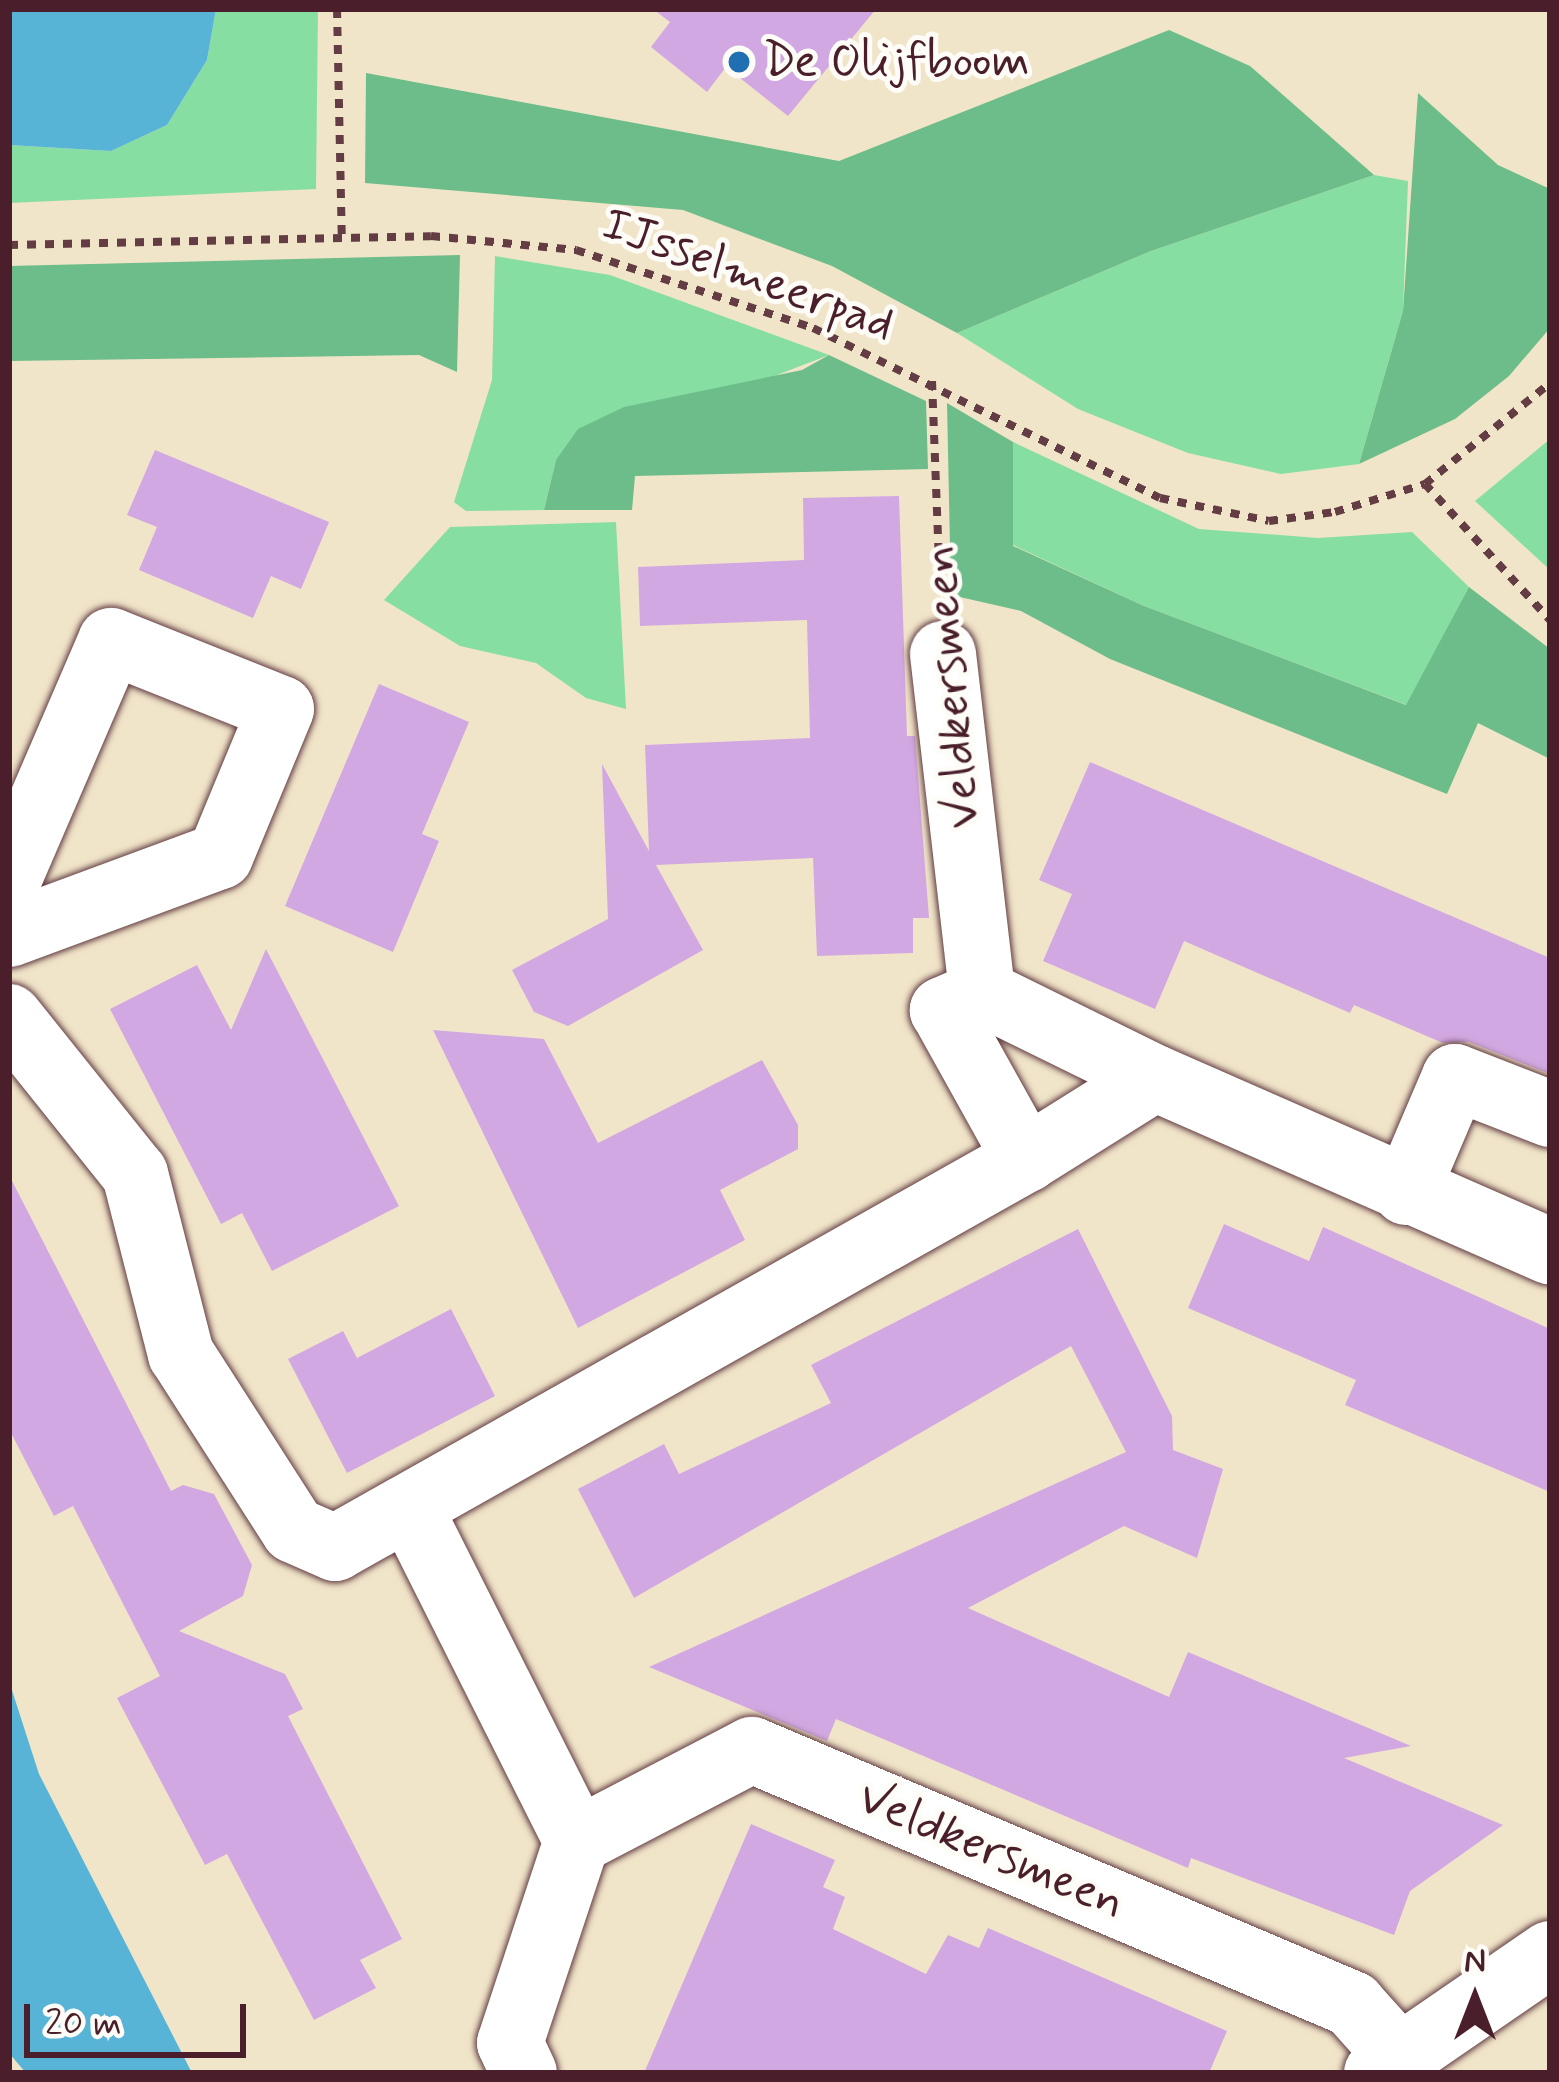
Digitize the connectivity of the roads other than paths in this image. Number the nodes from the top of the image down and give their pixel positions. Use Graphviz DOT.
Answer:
graph roads {
  1 [pos="943,654"];
  2 [pos="9,878"];
  3 [pos="9,934"];
  4 [pos="982,993"];
  5 [pos="9,1017"];
  6 [pos="1155,1078"];
  7 [pos="1550,1114"];
  8 [pos="1026,1159"];
  9 [pos="1406,1192"];
  10 [pos="1550,1251"];
  11 [pos="411,1511"];
  12 [pos="577,1841"];
  13 [pos="1550,1954"];
  14 [pos="1386,2063"];
  15 [pos="524,2073"];
  1 -- 4 [label="street, Veldkersmeen"];
  2 -- 3 [label="street"];
  4 -- 6 [label="street"];
  4 -- 8 [label="street"];
  5 -- 11 [label="street"];
  6 -- 8 [label="street"];
  6 -- 9 [label="street"];
  7 -- 9 [label="street"];
  8 -- 11 [label="street"];
  9 -- 10 [label="street"];
  11 -- 12 [label="street"];
  12 -- 14 [label="street, Veldkersmeen"];
  12 -- 15 [label="street"];
  13 -- 14 [label="street"];
}
